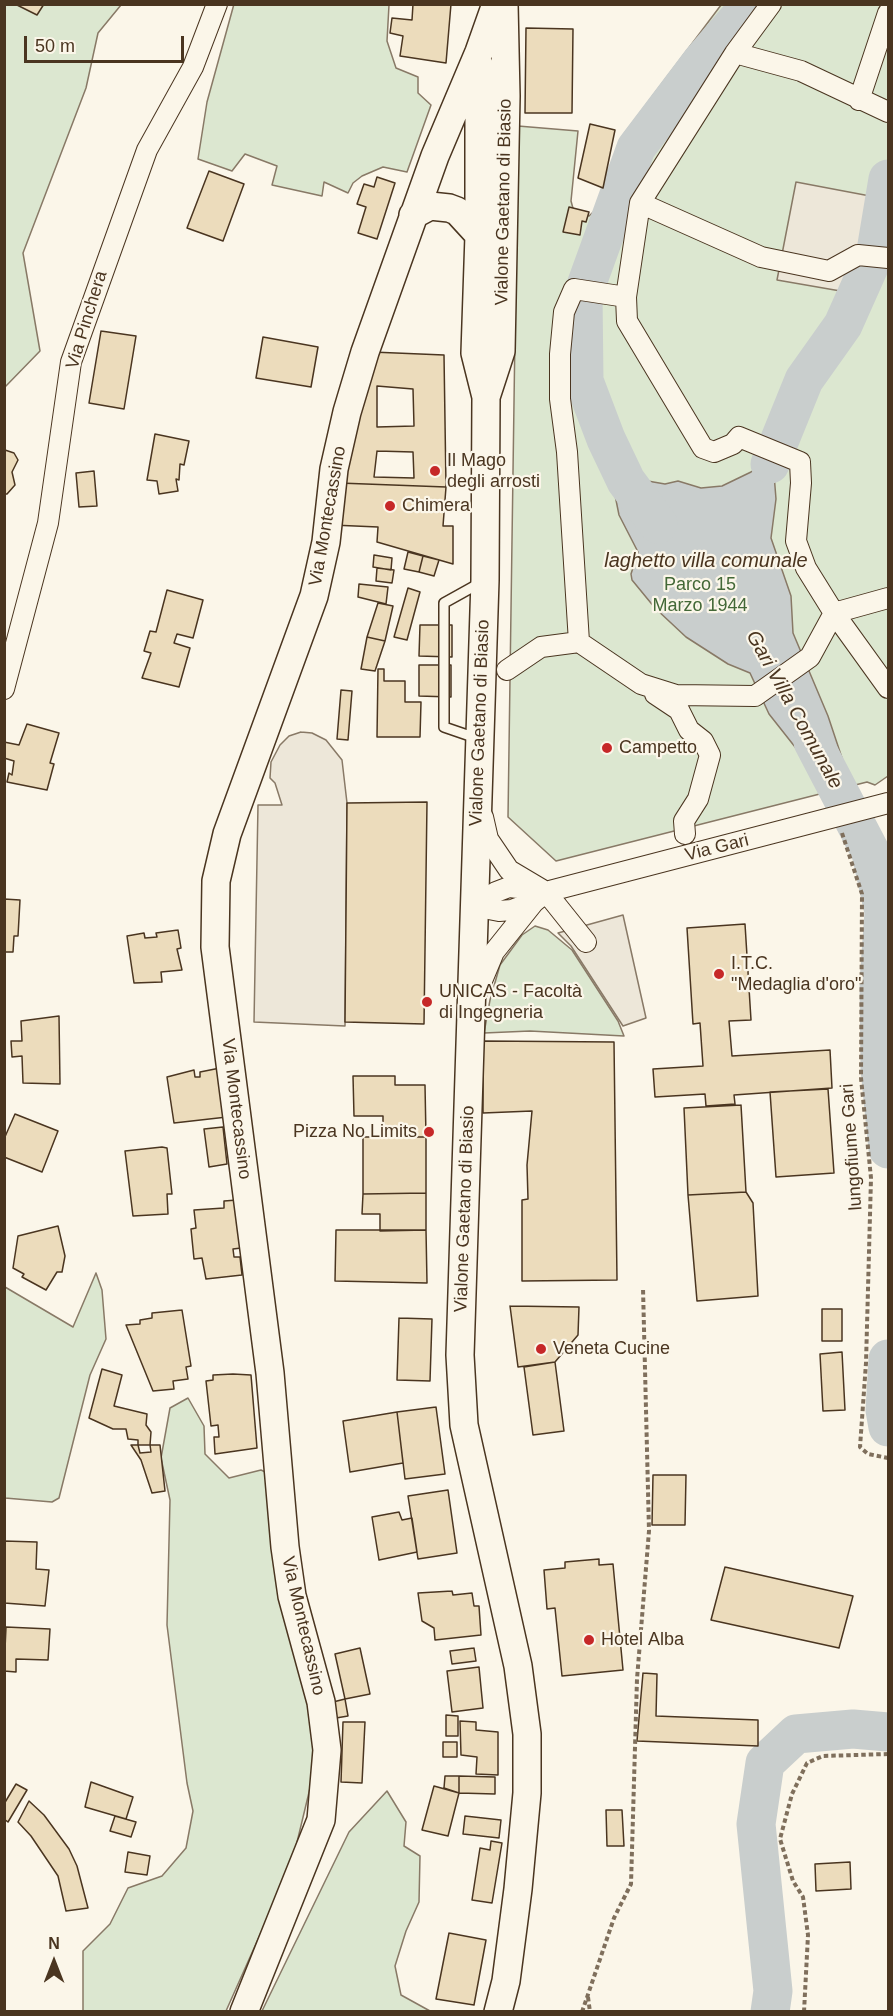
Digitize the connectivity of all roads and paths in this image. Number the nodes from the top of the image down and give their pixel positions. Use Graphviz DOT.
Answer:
graph roads {
  1 [pos="217,4"];
  2 [pos="481,4"];
  3 [pos="496,4"];
  4 [pos="504,4"];
  5 [pos="771,4"];
  6 [pos="888,13"];
  7 [pos="479,52"];
  8 [pos="735,53"];
  9 [pos="471,89"];
  10 [pos="506,96"];
  11 [pos="859,100"];
  12 [pos="888,112"];
  13 [pos="640,203"];
  14 [pos="413,215"];
  15 [pos="478,235"];
  16 [pos="888,258"];
  17 [pos="617,296"];
  18 [pos="486,397"];
  19 [pos="485,580"];
  20 [pos="888,598"];
  21 [pos="834,613"];
  22 [pos="579,642"];
  23 [pos="507,670"];
  24 [pos="641,684"];
  25 [pos="888,688"];
  26 [pos="4,689"];
  27 [pos="480,740"];
  28 [pos="478,794"];
  29 [pos="884,805"];
  30 [pos="838,818"];
  31 [pos="685,834"];
  32 [pos="540,897"];
  33 [pos="473,906"];
  34 [pos="586,942"];
  35 [pos="470,1011"];
  36 [pos="643,1288"];
  37 [pos="888,1458"];
  38 [pos="888,1754"];
  39 [pos="587,1993"];
  40 [pos="244,2012"];
  41 [pos="498,2012"];
  42 [pos="582,2012"];
  43 [pos="590,2012"];
  44 [pos="804,2012"];
  1 -- 26 [label="street, Via Pinchera"];
  2 -- 7 [label="street"];
  3 -- 7 [label="street, Via Montecassino"];
  4 -- 10 [label="street, Vialone Gaetano di Biasio"];
  5 -- 8 [label="street"];
  6 -- 11 [label="street"];
  7 -- 9 [label="street, Via Montecassino"];
  8 -- 11 [label="street"];
  8 -- 13 [label="street"];
  9 -- 10 [label="street"];
  9 -- 14 [label="street, Via Montecassino"];
  9 -- 15 [label="street, Vialone Gaetano di Biasio"];
  10 -- 18 [label="street, Vialone Gaetano di Biasio"];
  11 -- 12 [label="street"];
  13 -- 16 [label="street"];
  13 -- 17 [label="street"];
  14 -- 15 [label="street"];
  14 -- 40 [label="street, Via Montecassino"];
  15 -- 18 [label="street, Vialone Gaetano di Biasio"];
  17 -- 21 [label="street"];
  17 -- 22 [label="street"];
  18 -- 19 [label="street, Vialone Gaetano di Biasio"];
  19 -- 27 [label="street, Vialone Gaetano di Biasio"];
  19 -- 27 [label="lane"];
  20 -- 21 [label="street"];
  21 -- 24 [label="street"];
  21 -- 25 [label="street"];
  22 -- 23 [label="street"];
  22 -- 24 [label="street"];
  24 -- 31 [label="street"];
  27 -- 28 [label="street, Vialone Gaetano di Biasio"];
  28 -- 32 [label="street"];
  28 -- 33 [label="street, Vialone Gaetano di Biasio"];
  29 -- 30 [label="street, Via Gari"];
  30 -- 32 [label="street, Via Gari"];
  30 -- 37 [label="path, lungofiume Gari"];
  32 -- 33 [label="street, Via Gari"];
  32 -- 34 [label="street"];
  32 -- 35 [label="street"];
  33 -- 35 [label="street, Vialone Gaetano di Biasio"];
  35 -- 41 [label="street, Vialone Gaetano di Biasio"];
  36 -- 39 [label="path"];
  38 -- 44 [label="path"];
  39 -- 42 [label="path"];
  39 -- 43 [label="path"];
}
